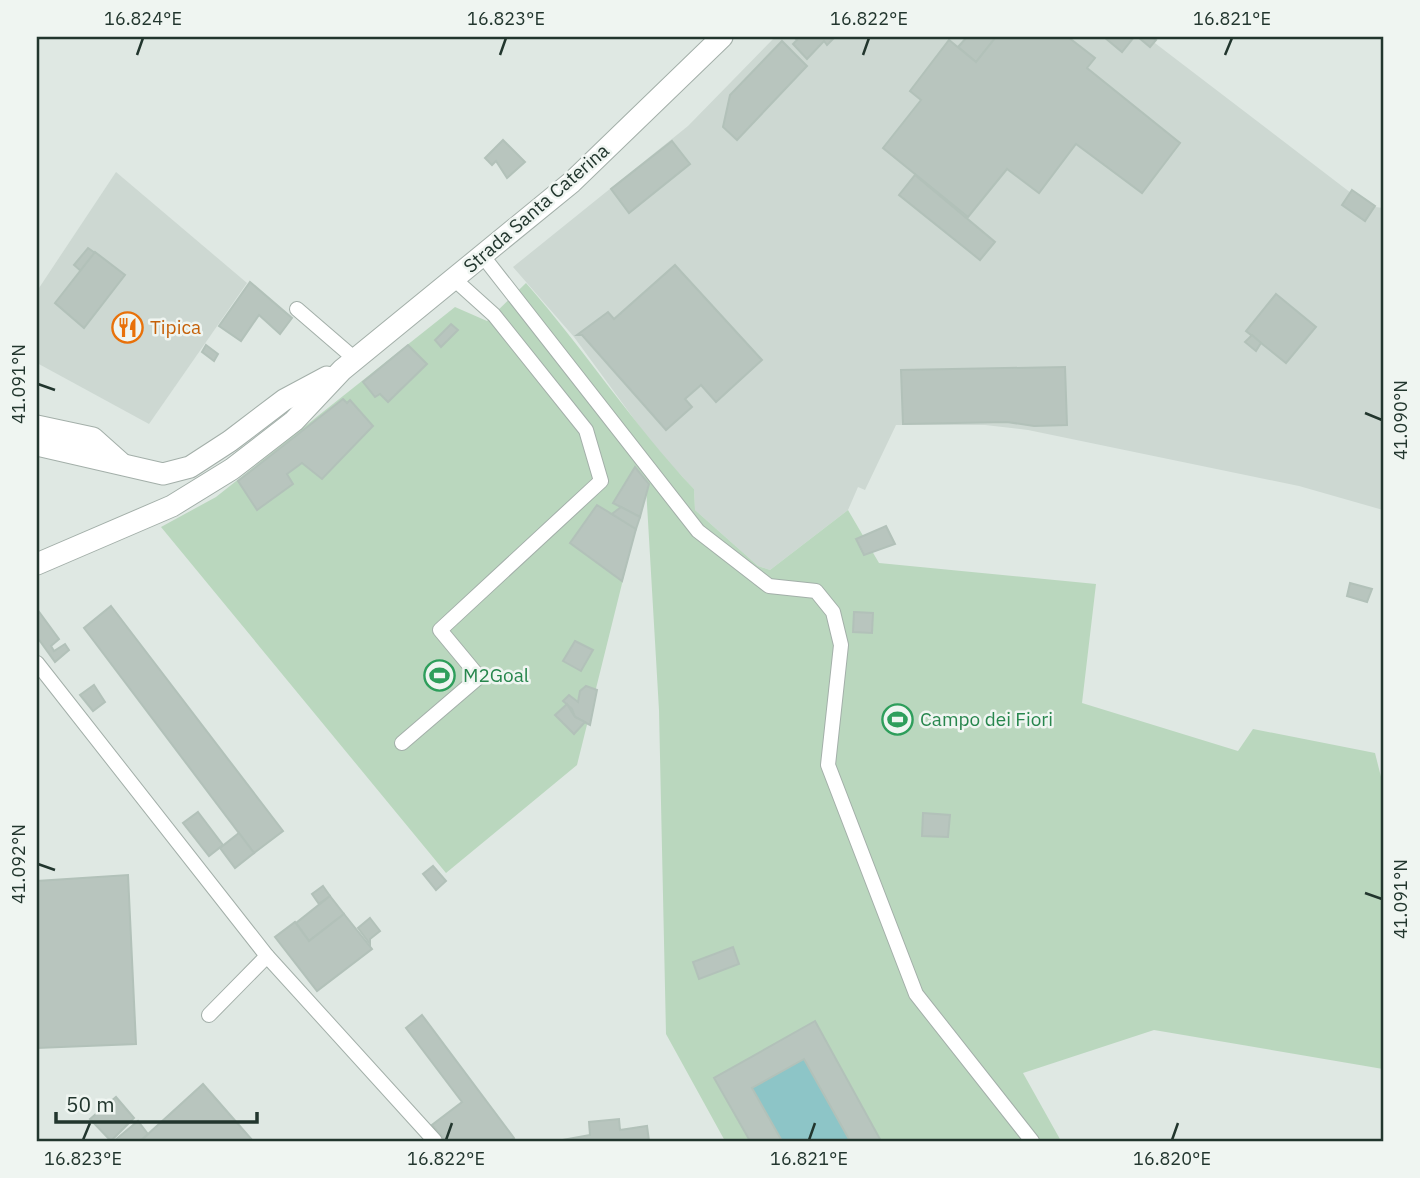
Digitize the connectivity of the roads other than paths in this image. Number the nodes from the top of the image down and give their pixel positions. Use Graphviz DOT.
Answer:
graph roads {
  1 [pos="722,37"];
  2 [pos="482,255"];
  3 [pos="454,279"];
  4 [pos="297,309"];
  5 [pos="349,364"];
  6 [pos="37,426"];
  7 [pos="37,445"];
  8 [pos="125,467"];
  9 [pos="37,564"];
  10 [pos="37,663"];
  11 [pos="402,743"];
  12 [pos="267,956"];
  13 [pos="209,1015"];
  14 [pos="435,1141"];
  15 [pos="1032,1141"];
  1 -- 2 [label="street, Strada Santa Caterina"];
  2 -- 3 [label="street, Strada Santa Caterina"];
  2 -- 15 [label="lane"];
  3 -- 5 [label="street, Strada Santa Caterina"];
  3 -- 11 [label="lane"];
  4 -- 5 [label="lane"];
  5 -- 8 [label="street, Strada Santa Caterina"];
  5 -- 9 [label="street, Strada Santa Caterina"];
  6 -- 8 [label="street"];
  7 -- 8 [label="street, Strada Santa Caterina"];
  10 -- 12 [label="lane"];
  12 -- 13 [label="lane"];
  12 -- 14 [label="lane"];
}
